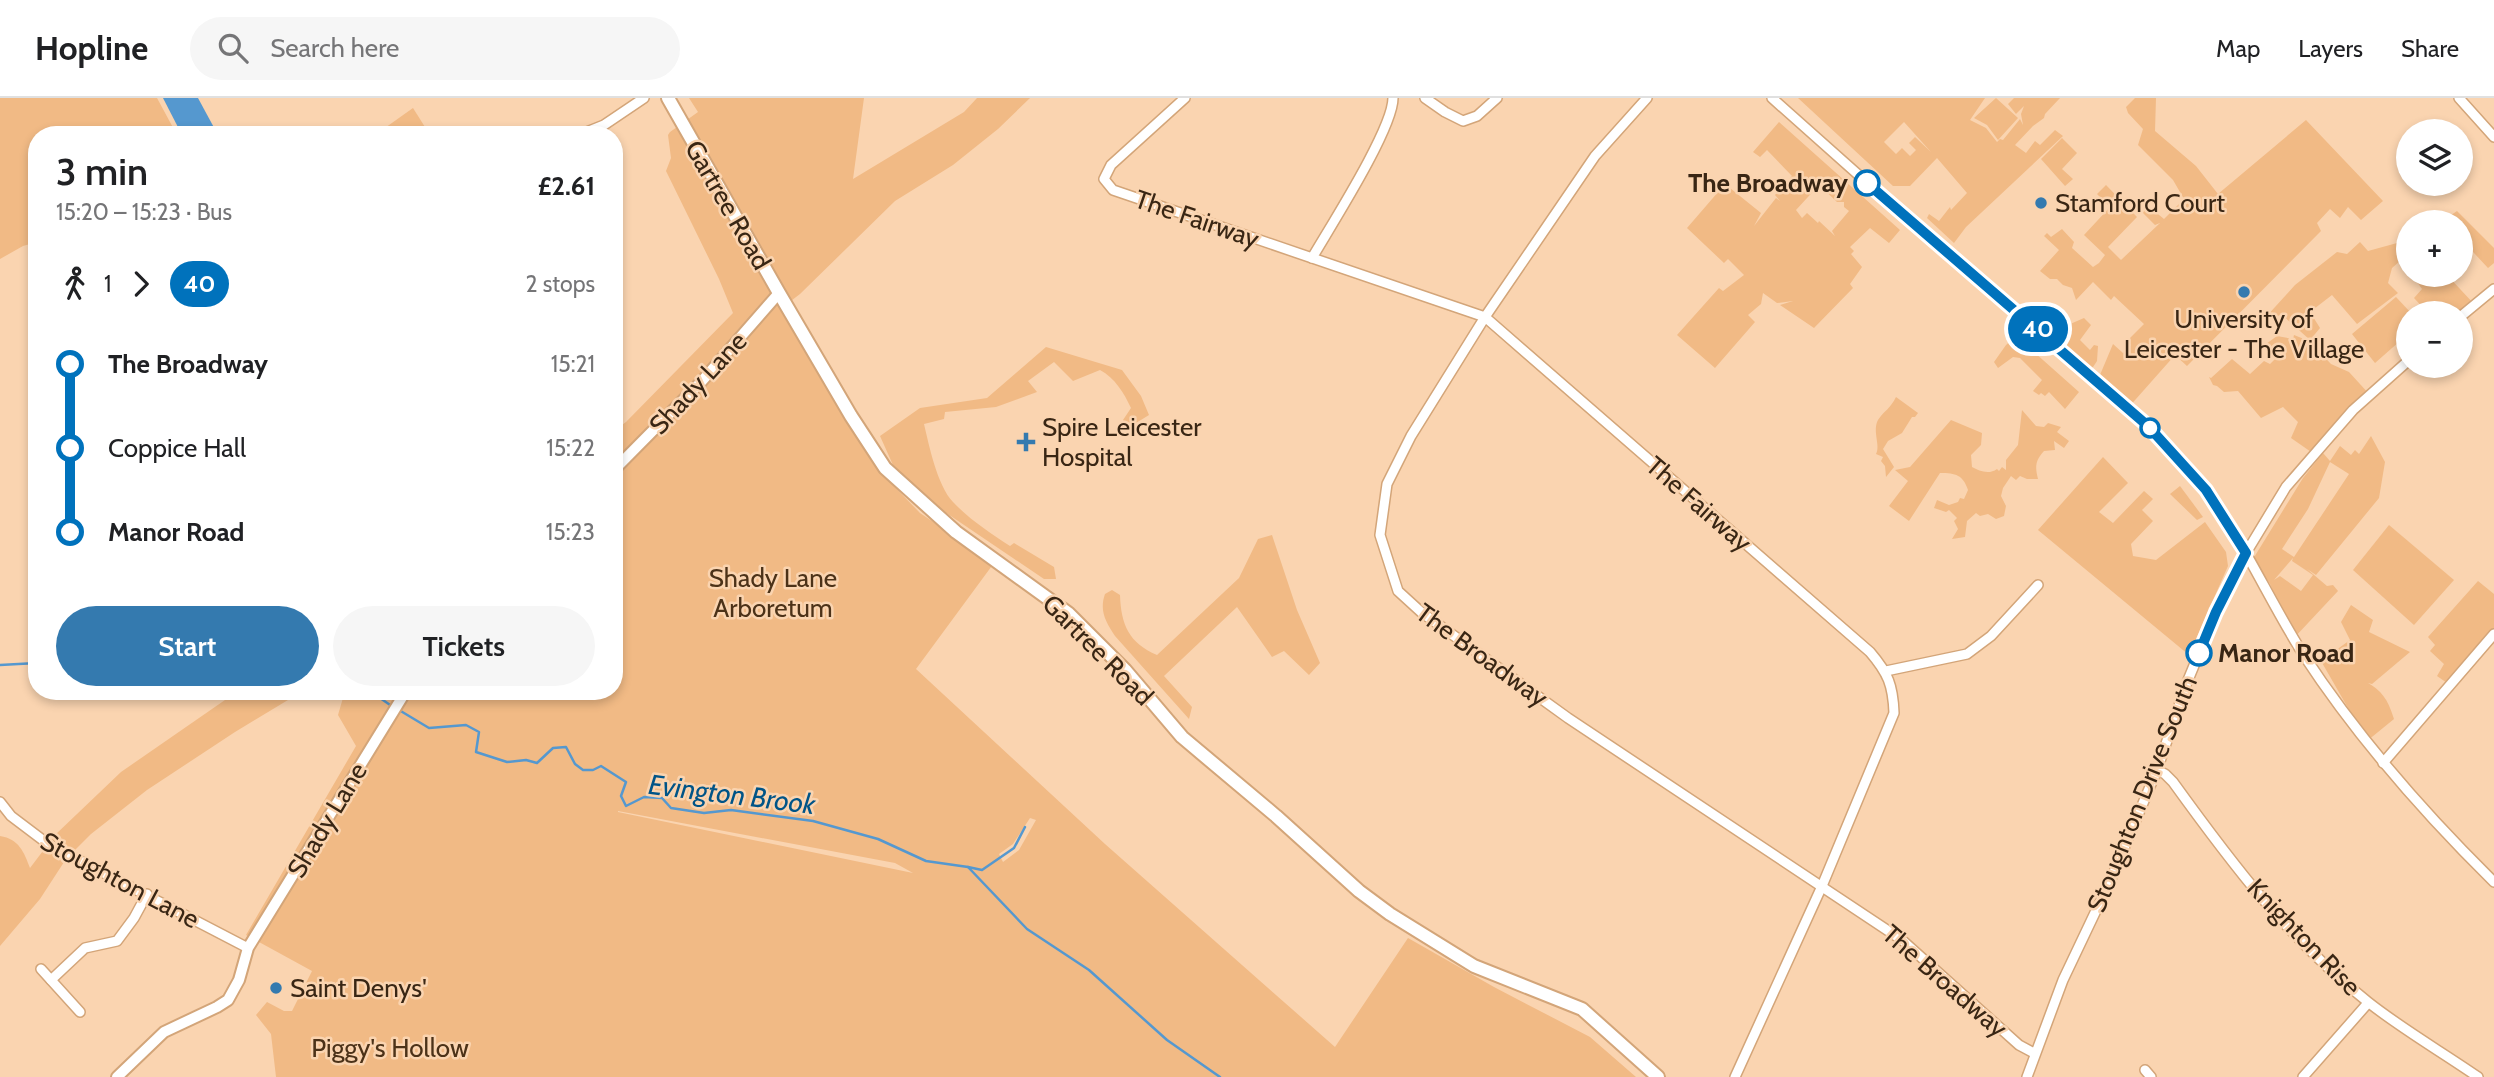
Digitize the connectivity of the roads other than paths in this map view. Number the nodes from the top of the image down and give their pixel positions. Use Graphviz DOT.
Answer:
graph roads {
  1 [pos="644,98"];
  2 [pos="668,98"];
  3 [pos="1185,98"];
  4 [pos="1393,98"];
  5 [pos="1425,98"];
  6 [pos="1497,98"];
  7 [pos="1647,98"];
  8 [pos="1772,98"];
  9 [pos="2459,98"];
  10 [pos="602,126"];
  11 [pos="2494,137"];
  12 [pos="1312,258"];
  13 [pos="2494,289"];
  14 [pos="779,293"];
  15 [pos="2473,306"];
  16 [pos="1485,317"];
  17 [pos="2396,372"];
  18 [pos="623,461"];
  19 [pos="2246,553"];
  20 [pos="2038,585"];
  21 [pos="2494,634"];
  22 [pos="1886,671"];
  23 [pos="400,700"];
  24 [pos="2383,763"];
  25 [pos="2157,770"];
  26 [pos="0,802"];
  27 [pos="2494,882"];
  28 [pos="1822,886"];
  29 [pos="147,894"];
  30 [pos="248,948"];
  31 [pos="41,969"];
  32 [pos="51,980"];
  33 [pos="2368,1003"];
  34 [pos="80,1012"];
  35 [pos="2035,1053"];
  36 [pos="121,1075"];
  37 [pos="1658,1077"];
  38 [pos="1735,1077"];
  39 [pos="2027,1077"];
  40 [pos="2303,1077"];
  41 [pos="2478,1077"];
  1 -- 10 [label="street"];
  2 -- 14 [label="main road, Gartree Road"];
  3 -- 12 [label="street, The Fairway"];
  4 -- 12 [label="street"];
  5 -- 6 [label="street"];
  7 -- 16 [label="street, The Broadway"];
  8 -- 19 [label="street"];
  9 -- 11 [label="street"];
  12 -- 16 [label="street, The Fairway"];
  13 -- 15 [label="street"];
  14 -- 18 [label="street, Shady Lane"];
  14 -- 37 [label="main road, Gartree Road"];
  16 -- 22 [label="street, The Fairway"];
  16 -- 28 [label="street, The Broadway"];
  17 -- 19 [label="street, Stoughton Drive South"];
  19 -- 24 [label="street"];
  19 -- 25 [label="street, Stoughton Drive South"];
  20 -- 22 [label="street"];
  21 -- 24 [label="street"];
  22 -- 28 [label="street, The Fairway"];
  23 -- 30 [label="street, Shady Lane"];
  24 -- 27 [label="street"];
  25 -- 33 [label="street, Knighton Rise"];
  25 -- 35 [label="street, Stoughton Drive South"];
  26 -- 29 [label="street, Stoughton Lane"];
  28 -- 35 [label="street, The Broadway"];
  28 -- 38 [label="street, The Fairway"];
  29 -- 30 [label="street, Stoughton Lane"];
  29 -- 32 [label="street"];
  30 -- 36 [label="street, Shady Lane"];
  31 -- 32 [label="street"];
  32 -- 34 [label="street"];
  33 -- 40 [label="street"];
  33 -- 41 [label="street, Knighton Rise"];
  35 -- 39 [label="street, Stoughton Drive South"];
}
